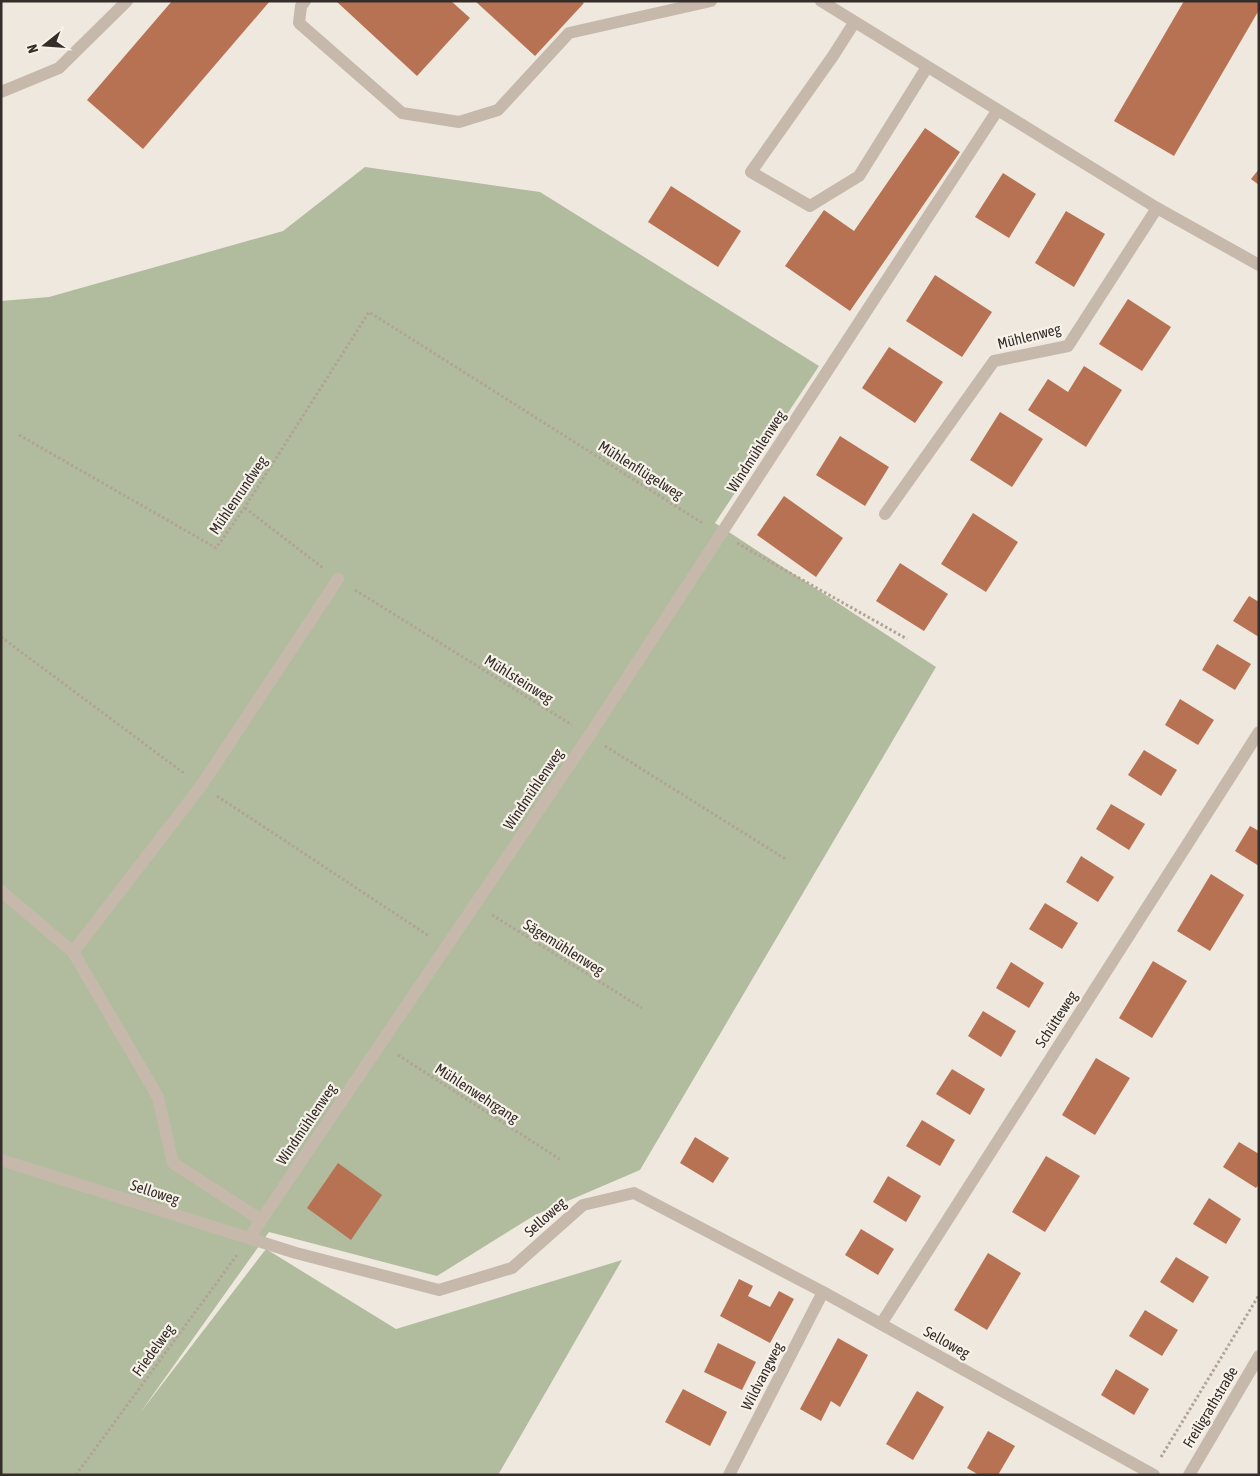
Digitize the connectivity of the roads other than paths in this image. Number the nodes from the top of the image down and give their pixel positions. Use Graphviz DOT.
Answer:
graph roads {
  1 [pos="127,1"];
  2 [pos="305,1"];
  3 [pos="711,1"];
  4 [pos="821,1"];
  5 [pos="854,23"];
  6 [pos="927,67"];
  7 [pos="1,92"];
  8 [pos="998,111"];
  9 [pos="1157,208"];
  10 [pos="1259,265"];
  11 [pos="885,514"];
  12 [pos="338,579"];
  13 [pos="1259,732"];
  14 [pos="1,891"];
  15 [pos="73,952"];
  16 [pos="1,1160"];
  17 [pos="261,1220"];
  18 [pos="249,1238"];
  19 [pos="823,1292"];
  20 [pos="881,1324"];
  21 [pos="1259,1356"];
  22 [pos="1153,1474"];
  23 [pos="729,1475"];
  24 [pos="1189,1475"];
  1 -- 7 [label="street"];
  2 -- 3 [label="street"];
  4 -- 5 [label="street"];
  5 -- 6 [label="street"];
  5 -- 6 [label="street"];
  6 -- 8 [label="street"];
  8 -- 9 [label="street"];
  8 -- 17 [label="street, Windmühlenweg"];
  9 -- 10 [label="street"];
  9 -- 11 [label="street, Mühlenweg"];
  12 -- 15 [label="street"];
  13 -- 20 [label="street, Schütteweg"];
  14 -- 15 [label="street"];
  15 -- 17 [label="street"];
  16 -- 18 [label="street, Selloweg"];
  17 -- 18 [label="street, Windmühlenweg"];
  18 -- 19 [label="street, Selloweg"];
  19 -- 20 [label="street, Selloweg"];
  19 -- 23 [label="street, Wildvangweg"];
  20 -- 22 [label="street, Selloweg"];
  21 -- 24 [label="street, Freiligrathstraße"];
}
